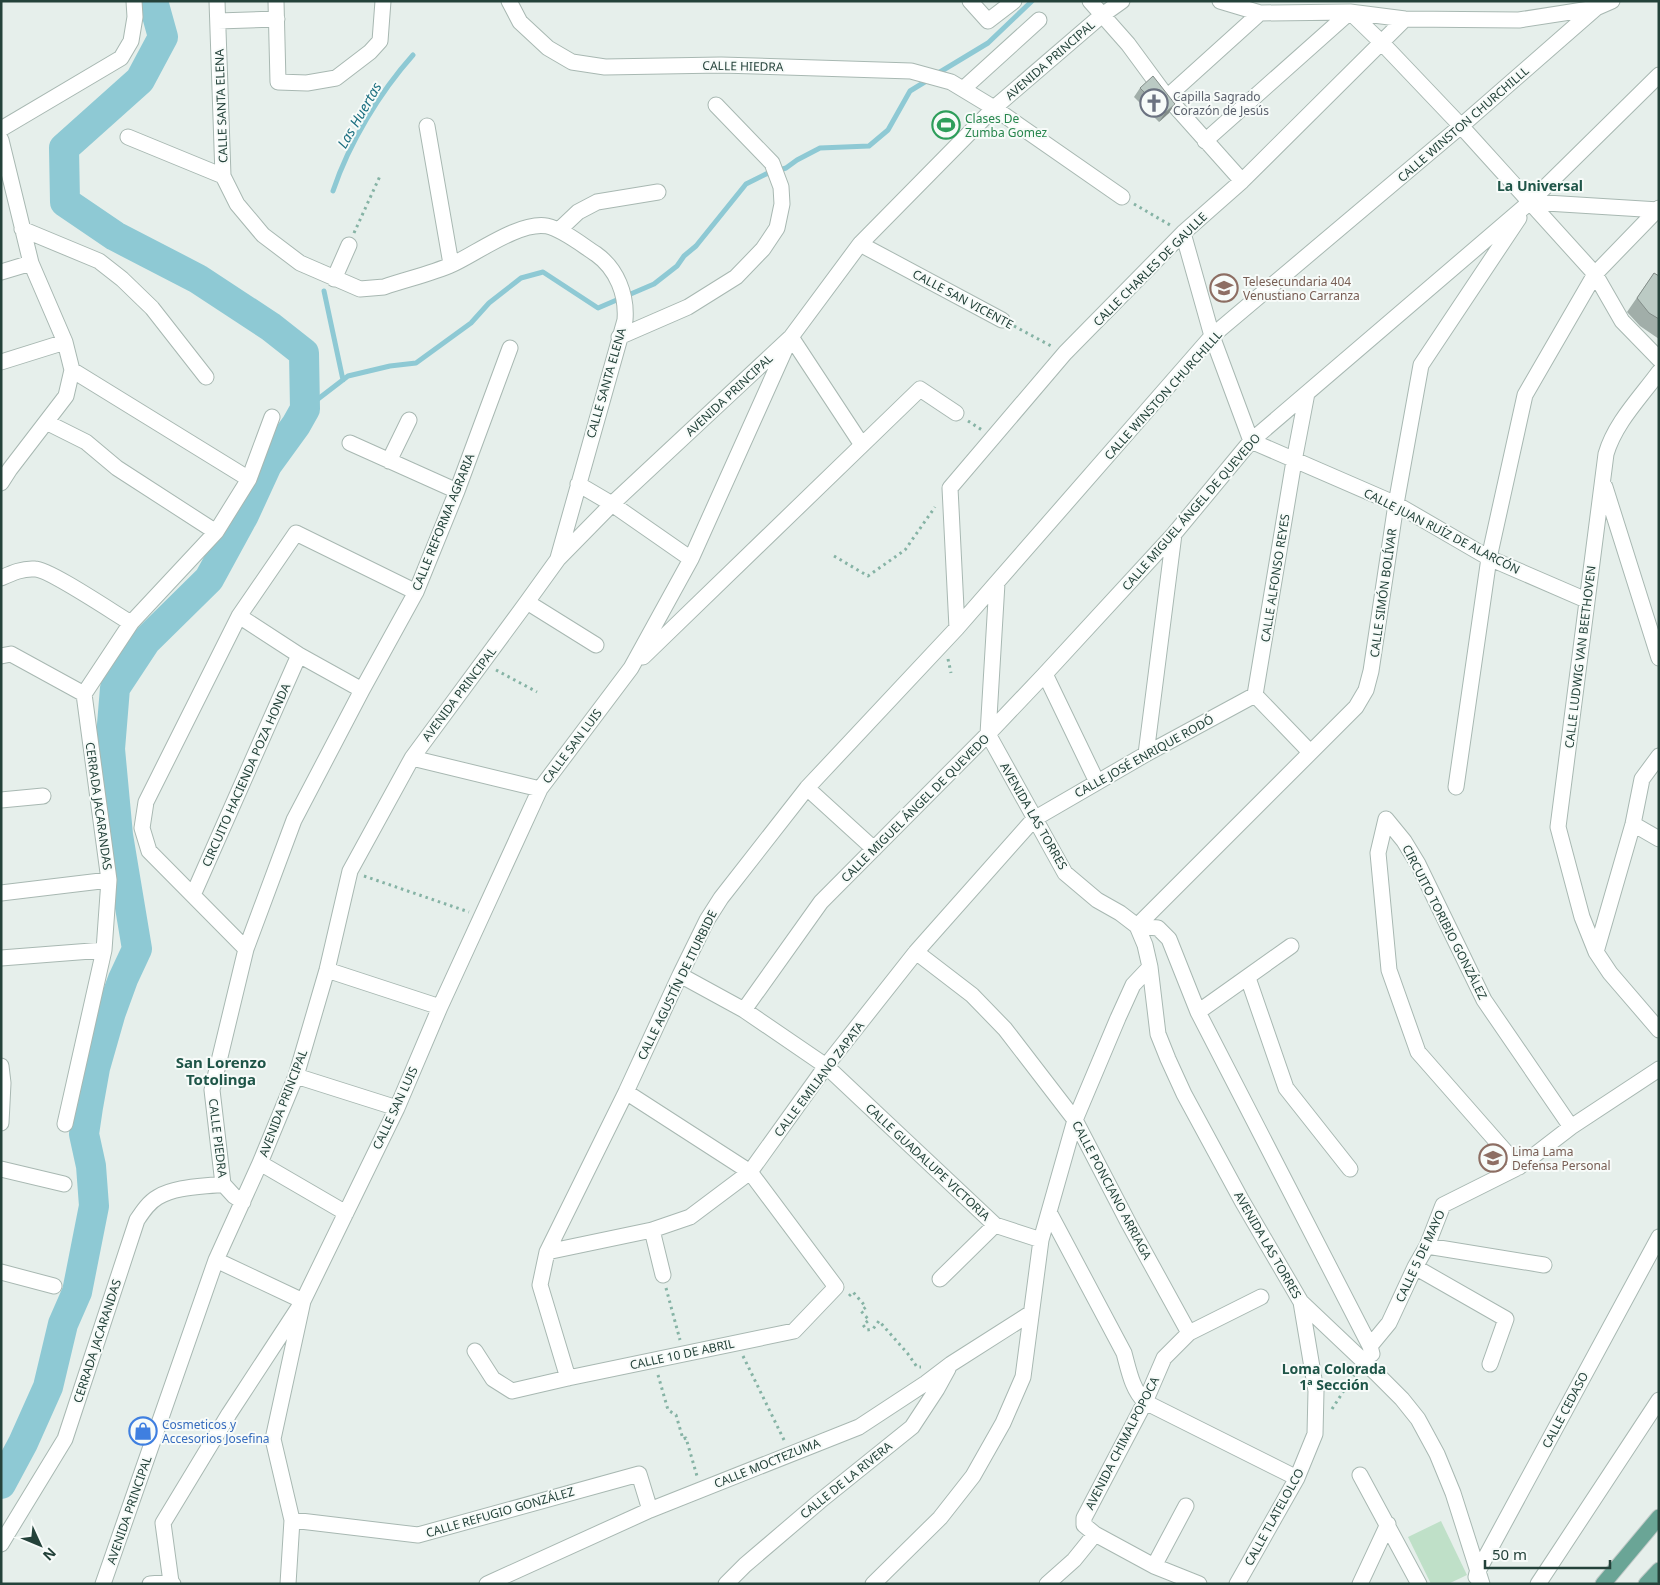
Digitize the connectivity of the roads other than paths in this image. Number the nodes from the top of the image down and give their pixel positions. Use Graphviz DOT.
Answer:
graph roads {
  1 [pos="134,1"];
  2 [pos="217,1"];
  3 [pos="276,1"];
  4 [pos="383,1"];
  5 [pos="510,1"];
  6 [pos="970,1"];
  7 [pos="1014,1"];
  8 [pos="1122,1"];
  9 [pos="1220,1"];
  10 [pos="1612,1"];
  11 [pos="1090,2"];
  12 [pos="1596,8"];
  13 [pos="1350,12"];
  14 [pos="1260,13"];
  15 [pos="1101,16"];
  16 [pos="277,19"];
  17 [pos="1405,19"];
  18 [pos="1039,20"];
  19 [pos="218,21"];
  20 [pos="1382,42"];
  21 [pos="1659,75"];
  22 [pos="957,85"];
  23 [pos="1167,97"];
  24 [pos="716,105"];
  25 [pos="994,108"];
  26 [pos="427,126"];
  27 [pos="1461,126"];
  28 [pos="1,129"];
  29 [pos="128,137"];
  30 [pos="1,140"];
  31 [pos="1205,141"];
  32 [pos="5,167"];
  33 [pos="223,176"];
  34 [pos="1242,181"];
  35 [pos="658,192"];
  36 [pos="1122,197"];
  37 [pos="1530,202"];
  38 [pos="1658,209"];
  39 [pos="22,228"];
  40 [pos="559,230"];
  41 [pos="1183,233"];
  42 [pos="349,244"];
  43 [pos="860,244"];
  44 [pos="32,262"];
  45 [pos="451,264"];
  46 [pos="1,272"];
  47 [pos="1595,274"];
  48 [pos="334,278"];
  49 [pos="1002,320"];
  50 [pos="1212,336"];
  51 [pos="619,337"];
  52 [pos="791,337"];
  53 [pos="65,342"];
  54 [pos="510,348"];
  55 [pos="1659,359"];
  56 [pos="1,362"];
  57 [pos="72,370"];
  58 [pos="1659,372"];
  59 [pos="206,377"];
  60 [pos="1307,394"];
  61 [pos="956,413"];
  62 [pos="272,417"];
  63 [pos="409,420"];
  64 [pos="46,422"];
  65 [pos="1251,441"];
  66 [pos="350,442"];
  67 [pos="862,445"];
  68 [pos="389,460"];
  69 [pos="1294,461"];
  70 [pos="249,479"];
  71 [pos="1603,482"];
  72 [pos="1,483"];
  73 [pos="578,484"];
  74 [pos="457,491"];
  75 [pos="612,504"];
  76 [pos="1396,504"];
  77 [pos="216,532"];
  78 [pos="1174,534"];
  79 [pos="1489,558"];
  80 [pos="558,559"];
  81 [pos="691,559"];
  82 [pos="1,578"];
  83 [pos="997,583"];
  84 [pos="416,592"];
  85 [pos="1586,600"];
  86 [pos="527,602"];
  87 [pos="239,616"];
  88 [pos="131,623"];
  89 [pos="957,628"];
  90 [pos="596,645"];
  91 [pos="299,655"];
  92 [pos="1,656"];
  93 [pos="1659,658"];
  94 [pos="631,668"];
  95 [pos="1045,674"];
  96 [pos="362,690"];
  97 [pos="84,694"];
  98 [pos="1255,695"];
  99 [pos="988,734"];
  100 [pos="1310,752"];
  101 [pos="1146,754"];
  102 [pos="1659,756"];
  103 [pos="412,758"];
  104 [pos="1097,782"];
  105 [pos="1456,787"];
  106 [pos="807,788"];
  107 [pos="540,789"];
  108 [pos="43,796"];
  109 [pos="1,800"];
  110 [pos="1034,819"];
  111 [pos="1633,824"];
  112 [pos="1659,839"];
  113 [pos="874,849"];
  114 [pos="108,880"];
  115 [pos="1,893"];
  116 [pos="193,895"];
  117 [pos="1137,926"];
  118 [pos="1291,946"];
  119 [pos="246,949"];
  120 [pos="104,950"];
  121 [pos="916,952"];
  122 [pos="1596,952"];
  123 [pos="1,958"];
  124 [pos="1150,967"];
  125 [pos="327,970"];
  126 [pos="680,975"];
  127 [pos="1248,978"];
  128 [pos="440,1007"];
  129 [pos="744,1010"];
  130 [pos="1198,1012"];
  131 [pos="1659,1030"];
  132 [pos="1,1066"];
  133 [pos="826,1066"];
  134 [pos="1659,1069"];
  135 [pos="296,1076"];
  136 [pos="626,1092"];
  137 [pos="397,1108"];
  138 [pos="1076,1120"];
  139 [pos="1,1123"];
  140 [pos="65,1124"];
  141 [pos="1571,1127"];
  142 [pos="260,1163"];
  143 [pos="1519,1167"];
  144 [pos="1,1169"];
  145 [pos="1350,1169"];
  146 [pos="750,1172"];
  147 [pos="64,1184"];
  148 [pos="223,1184"];
  149 [pos="243,1202"];
  150 [pos="346,1212"];
  151 [pos="1049,1212"];
  152 [pos="995,1225"];
  153 [pos="652,1230"];
  154 [pos="1659,1237"];
  155 [pos="1041,1240"];
  156 [pos="1427,1246"];
  157 [pos="547,1252"];
  158 [pos="216,1260"];
  159 [pos="1544,1265"];
  160 [pos="1415,1266"];
  161 [pos="1,1272"];
  162 [pos="663,1275"];
  163 [pos="940,1279"];
  164 [pos="54,1286"];
  165 [pos="1262,1297"];
  166 [pos="303,1301"];
  167 [pos="1301,1302"];
  168 [pos="1031,1313"];
  169 [pos="1189,1333"];
  170 [pos="1370,1346"];
  171 [pos="475,1351"];
  172 [pos="951,1364"];
  173 [pos="1490,1364"];
  174 [pos="1376,1373"];
  175 [pos="568,1378"];
  176 [pos="1659,1400"];
  177 [pos="1145,1402"];
  178 [pos="1360,1475"];
  179 [pos="1297,1478"];
  180 [pos="1186,1506"];
  181 [pos="650,1510"];
  182 [pos="1659,1517"];
  183 [pos="292,1520"];
  184 [pos="1388,1524"];
  185 [pos="1090,1530"];
  186 [pos="1,1544"];
  187 [pos="1154,1566"];
  188 [pos="1659,1570"];
  189 [pos="505,1580"];
  190 [pos="1478,1580"];
  191 [pos="172,1583"];
  192 [pos="103,1584"];
  193 [pos="150,1584"];
  194 [pos="288,1584"];
  195 [pos="487,1584"];
  196 [pos="726,1584"];
  197 [pos="873,1584"];
  198 [pos="1047,1584"];
  199 [pos="1199,1584"];
  200 [pos="1237,1584"];
  201 [pos="1360,1584"];
  202 [pos="1419,1584"];
  203 [pos="1538,1584"];
  204 [pos="1603,1584"];
  205 [pos="1646,1584"];
  1 -- 28 [label="street"];
  2 -- 19 [label="street, CALLE SANTA ELENA"];
  3 -- 16 [label="street"];
  4 -- 16 [label="street"];
  5 -- 22 [label="street, CALLE HIEDRA"];
  6 -- 7 [label="street"];
  8 -- 15 [label="street, AVENIDA PRINCIPAL"];
  9 -- 14 [label="street"];
  10 -- 12 [label="street"];
  11 -- 15 [label="street"];
  12 -- 17 [label="street"];
  12 -- 27 [label="street, CALLE WINSTON CHURCHILLL"];
  13 -- 14 [label="street"];
  13 -- 17 [label="street"];
  13 -- 20 [label="street"];
  13 -- 31 [label="street"];
  14 -- 23 [label="street"];
  15 -- 23 [label="street"];
  15 -- 25 [label="street, AVENIDA PRINCIPAL"];
  16 -- 19 [label="street"];
  17 -- 20 [label="street, CALLE CHARLES DE GAULLE"];
  18 -- 22 [label="street"];
  19 -- 33 [label="street, CALLE SANTA ELENA"];
  20 -- 27 [label="street"];
  20 -- 34 [label="street, CALLE CHARLES DE GAULLE"];
  21 -- 37 [label="street, CALLE MIGUEL ÁNGEL DE QUEVEDO"];
  22 -- 25 [label="street, CALLE HIEDRA"];
  23 -- 31 [label="street"];
  24 -- 51 [label="street"];
  25 -- 36 [label="street, CALLE HIEDRA"];
  25 -- 43 [label="street, AVENIDA PRINCIPAL"];
  26 -- 45 [label="street"];
  27 -- 37 [label="street"];
  27 -- 50 [label="street, CALLE WINSTON CHURCHILLL"];
  29 -- 33 [label="street"];
  30 -- 32 [label="street"];
  31 -- 34 [label="street"];
  32 -- 39 [label="street"];
  33 -- 48 [label="street, CALLE SANTA ELENA"];
  34 -- 41 [label="street, CALLE CHARLES DE GAULLE"];
  35 -- 40 [label="street"];
  37 -- 38 [label="street"];
  37 -- 47 [label="street"];
  37 -- 60 [label="street, CALLE MIGUEL ÁNGEL DE QUEVEDO"];
  37 -- 76 [label="street, CALLE SIMÓN BOLÍVAR"];
  38 -- 47 [label="street"];
  39 -- 44 [label="street"];
  39 -- 59 [label="street"];
  40 -- 45 [label="street, CALLE SANTA ELENA"];
  40 -- 51 [label="street, CALLE SANTA ELENA"];
  41 -- 50 [label="street"];
  41 -- 89 [label="street, CALLE CHARLES DE GAULLE"];
  42 -- 48 [label="street"];
  43 -- 49 [label="street, CALLE SAN VICENTE"];
  43 -- 52 [label="street, AVENIDA PRINCIPAL"];
  44 -- 46 [label="street"];
  44 -- 53 [label="street"];
  45 -- 48 [label="street, CALLE SANTA ELENA"];
  47 -- 55 [label="street"];
  47 -- 79 [label="street"];
  50 -- 65 [label="street"];
  50 -- 83 [label="street, CALLE WINSTON CHURCHILLL"];
  51 -- 73 [label="street, CALLE SANTA ELENA"];
  52 -- 67 [label="street"];
  52 -- 75 [label="street, AVENIDA PRINCIPAL"];
  52 -- 81 [label="street, CALLE SAN LUIS"];
  53 -- 56 [label="street"];
  53 -- 57 [label="street"];
  54 -- 74 [label="street, CALLE REFORMA AGRARIA"];
  57 -- 64 [label="street"];
  57 -- 70 [label="street"];
  58 -- 71 [label="street, CALLE LUDWIG VAN BEETHOVEN"];
  60 -- 65 [label="street, CALLE MIGUEL ÁNGEL DE QUEVEDO"];
  60 -- 69 [label="street, CALLE ALFONSO REYES"];
  61 -- 67 [label="street, CALLE SAN LUIS"];
  62 -- 70 [label="street"];
  63 -- 68 [label="street"];
  64 -- 72 [label="street"];
  64 -- 77 [label="street"];
  65 -- 69 [label="street, CALLE JUAN RUÍZ DE ALARCÓN"];
  65 -- 78 [label="street, CALLE MIGUEL ÁNGEL DE QUEVEDO"];
  66 -- 68 [label="street"];
  67 -- 94 [label="street, CALLE SAN LUIS"];
  68 -- 74 [label="street"];
  69 -- 76 [label="street, CALLE JUAN RUÍZ DE ALARCÓN"];
  69 -- 98 [label="street, CALLE ALFONSO REYES"];
  70 -- 77 [label="street"];
  71 -- 85 [label="street, CALLE LUDWIG VAN BEETHOVEN"];
  71 -- 93 [label="street"];
  73 -- 75 [label="street"];
  73 -- 80 [label="street, CALLE SANTA ELENA"];
  74 -- 84 [label="street, CALLE REFORMA AGRARIA"];
  75 -- 80 [label="street, AVENIDA PRINCIPAL"];
  75 -- 81 [label="street"];
  76 -- 79 [label="street, CALLE JUAN RUÍZ DE ALARCÓN"];
  76 -- 100 [label="street, CALLE SIMÓN BOLÍVAR"];
  77 -- 88 [label="street"];
  78 -- 95 [label="street, CALLE MIGUEL ÁNGEL DE QUEVEDO"];
  78 -- 101 [label="street"];
  79 -- 85 [label="street, CALLE JUAN RUÍZ DE ALARCÓN"];
  79 -- 105 [label="street"];
  80 -- 86 [label="street, AVENIDA PRINCIPAL"];
  81 -- 94 [label="street, CALLE SAN LUIS"];
  82 -- 88 [label="street"];
  83 -- 89 [label="street, CALLE WINSTON CHURCHILLL"];
  83 -- 99 [label="street"];
  84 -- 87 [label="street"];
  84 -- 96 [label="street, CALLE REFORMA AGRARIA"];
  85 -- 122 [label="street, CALLE LUDWIG VAN BEETHOVEN"];
  86 -- 90 [label="street"];
  86 -- 103 [label="street, AVENIDA PRINCIPAL"];
  87 -- 91 [label="street"];
  87 -- 116 [label="street"];
  88 -- 97 [label="street"];
  89 -- 106 [label="street, CALLE AGUSTÍN DE ITURBIDE"];
  91 -- 96 [label="street"];
  91 -- 116 [label="street, CIRCUITO HACIENDA POZA HONDA"];
  92 -- 97 [label="street"];
  94 -- 107 [label="street, CALLE SAN LUIS"];
  95 -- 99 [label="street, CALLE MIGUEL ÁNGEL DE QUEVEDO"];
  95 -- 104 [label="street"];
  96 -- 119 [label="street, CALLE REFORMA AGRARIA"];
  97 -- 114 [label="street, CERRADA JACARANDAS"];
  98 -- 100 [label="street"];
  98 -- 101 [label="street, CALLE JOSÉ ENRIQUE RODÓ"];
  99 -- 110 [label="street, AVENIDA LAS TORRES"];
  99 -- 113 [label="street, CALLE MIGUEL ÁNGEL DE QUEVEDO"];
  100 -- 117 [label="street, CALLE SIMÓN BOLÍVAR"];
  101 -- 104 [label="street, CALLE JOSÉ ENRIQUE RODÓ"];
  102 -- 111 [label="street"];
  103 -- 107 [label="street"];
  103 -- 125 [label="street, AVENIDA PRINCIPAL"];
  104 -- 110 [label="street, CALLE JOSÉ ENRIQUE RODÓ"];
  106 -- 113 [label="street"];
  106 -- 126 [label="street, CALLE AGUSTÍN DE ITURBIDE"];
  107 -- 128 [label="street, CALLE SAN LUIS"];
  108 -- 109 [label="street"];
  110 -- 117 [label="street, AVENIDA LAS TORRES"];
  110 -- 121 [label="street, CALLE EMILIANO ZAPATA"];
  111 -- 112 [label="street"];
  111 -- 122 [label="street"];
  113 -- 129 [label="street, CALLE MIGUEL ÁNGEL DE QUEVEDO"];
  114 -- 115 [label="street"];
  114 -- 120 [label="street, CERRADA JACARANDAS"];
  116 -- 119 [label="street"];
  117 -- 124 [label="street, AVENIDA LAS TORRES"];
  117 -- 130 [label="street, AVENIDA LAS TORRES"];
  118 -- 127 [label="street"];
  119 -- 148 [label="street, CALLE PIEDRA"];
  120 -- 123 [label="street"];
  120 -- 140 [label="street, CERRADA JACARANDAS"];
  121 -- 133 [label="street, CALLE EMILIANO ZAPATA"];
  121 -- 138 [label="street, CALLE PONCIANO ARRIAGA"];
  122 -- 131 [label="street, CALLE LUDWIG VAN BEETHOVEN"];
  124 -- 138 [label="street"];
  124 -- 167 [label="street, AVENIDA LAS TORRES"];
  125 -- 128 [label="street"];
  125 -- 135 [label="street, AVENIDA PRINCIPAL"];
  126 -- 129 [label="street, CALLE GUADALUPE VICTORIA"];
  126 -- 136 [label="street, CALLE AGUSTÍN DE ITURBIDE"];
  127 -- 130 [label="street"];
  127 -- 145 [label="street"];
  128 -- 137 [label="street, CALLE SAN LUIS"];
  129 -- 133 [label="street, CALLE GUADALUPE VICTORIA"];
  130 -- 170 [label="street, AVENIDA LAS TORRES"];
  132 -- 139 [label="street"];
  133 -- 146 [label="street, CALLE EMILIANO ZAPATA"];
  133 -- 152 [label="street, CALLE GUADALUPE VICTORIA"];
  134 -- 141 [label="street, CALLE 5 DE MAYO"];
  135 -- 137 [label="street"];
  135 -- 142 [label="street, AVENIDA PRINCIPAL"];
  136 -- 146 [label="street"];
  136 -- 157 [label="street, CALLE AGUSTÍN DE ITURBIDE"];
  137 -- 150 [label="street, CALLE SAN LUIS"];
  138 -- 151 [label="street"];
  138 -- 169 [label="street, CALLE PONCIANO ARRIAGA"];
  141 -- 143 [label="street, CALLE 5 DE MAYO"];
  141 -- 143 [label="street, CIRCUITO TORIBIO GONZÁLEZ"];
  142 -- 149 [label="street, AVENIDA PRINCIPAL"];
  142 -- 150 [label="street"];
  143 -- 156 [label="street, CALLE 5 DE MAYO"];
  144 -- 147 [label="street"];
  146 -- 153 [label="street, CALLE EMILIANO ZAPATA"];
  146 -- 175 [label="street, CALLE 10 DE ABRIL"];
  148 -- 149 [label="street, CALLE PIEDRA"];
  148 -- 186 [label="street, CERRADA JACARANDAS"];
  149 -- 158 [label="street, AVENIDA PRINCIPAL"];
  150 -- 166 [label="street, CALLE SAN LUIS"];
  151 -- 155 [label="street"];
  151 -- 177 [label="street"];
  152 -- 155 [label="street, CALLE GUADALUPE VICTORIA"];
  152 -- 163 [label="street"];
  153 -- 157 [label="street, CALLE EMILIANO ZAPATA"];
  153 -- 162 [label="street"];
  154 -- 190 [label="street, CALLE CEDASO"];
  155 -- 168 [label="street"];
  156 -- 159 [label="street"];
  156 -- 160 [label="street, CALLE 5 DE MAYO"];
  157 -- 175 [label="street, CALLE AGUSTÍN DE ITURBIDE"];
  158 -- 166 [label="street"];
  158 -- 192 [label="street, AVENIDA PRINCIPAL"];
  160 -- 170 [label="street, CALLE 5 DE MAYO"];
  160 -- 173 [label="street"];
  161 -- 164 [label="street"];
  165 -- 169 [label="street, AVENIDA CHIMALPOPOCA"];
  166 -- 183 [label="street, CALLE SAN LUIS"];
  166 -- 191 [label="street"];
  167 -- 174 [label="street, AVENIDA LAS TORRES"];
  167 -- 179 [label="street, CALLE TLATELOLCO"];
  168 -- 172 [label="street, CALLE MOCTEZUMA"];
  168 -- 197 [label="street"];
  169 -- 177 [label="street, AVENIDA CHIMALPOPOCA"];
  170 -- 174 [label="street"];
  171 -- 175 [label="street, CALLE 10 DE ABRIL"];
  172 -- 181 [label="street, CALLE MOCTEZUMA"];
  172 -- 196 [label="street, CALLE DE LA RIVERA"];
  174 -- 190 [label="street, AVENIDA LAS TORRES"];
  176 -- 203 [label="street"];
  177 -- 179 [label="street"];
  177 -- 185 [label="street, AVENIDA CHIMALPOPOCA"];
  178 -- 184 [label="street"];
  179 -- 200 [label="street, CALLE TLATELOLCO"];
  180 -- 187 [label="street"];
  181 -- 183 [label="street, CALLE REFUGIO GONZÁLEZ"];
  181 -- 189 [label="street, CALLE MOCTEZUMA"];
  182 -- 204 [label="main road"];
  183 -- 194 [label="street, CALLE SAN LUIS"];
  184 -- 201 [label="street"];
  184 -- 202 [label="street"];
  185 -- 187 [label="street"];
  185 -- 198 [label="street, AVENIDA CHIMALPOPOCA"];
  187 -- 199 [label="street"];
  188 -- 205 [label="main road"];
  189 -- 195 [label="street, CALLE MOCTEZUMA"];
  191 -- 193 [label="street"];
}
